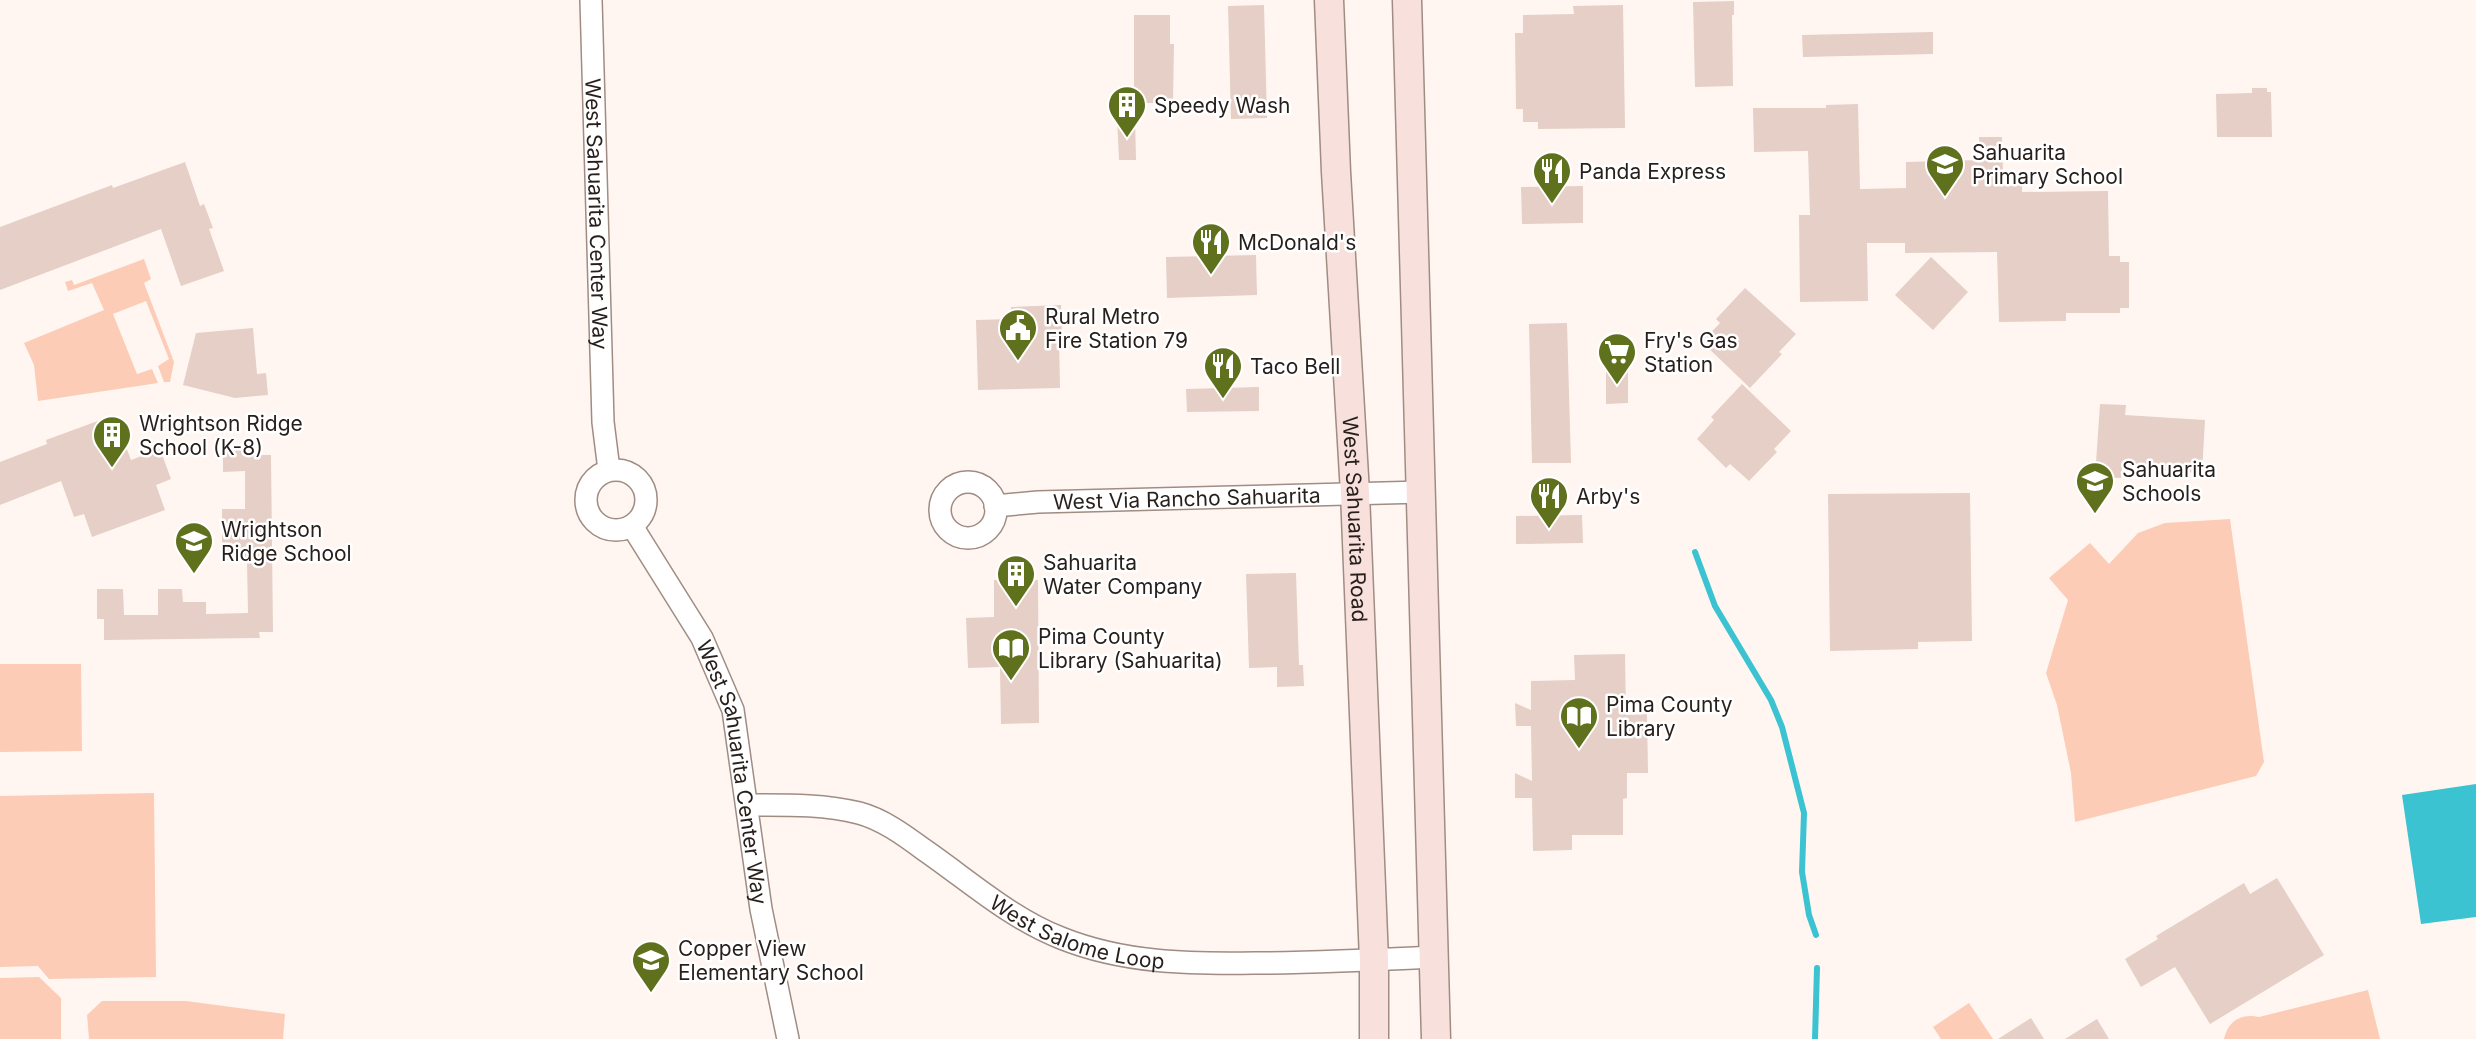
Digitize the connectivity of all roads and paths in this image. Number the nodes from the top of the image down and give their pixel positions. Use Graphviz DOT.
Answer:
graph roads {
  1 [pos="591,0"];
  2 [pos="1329,0"];
  3 [pos="1407,0"];
  4 [pos="609,470"];
  5 [pos="1422,492"];
  6 [pos="1355,493"];
  7 [pos="995,506"];
  8 [pos="632,526"];
  9 [pos="748,805"];
  10 [pos="1434,957"];
  11 [pos="1374,960"];
  12 [pos="788,1039"];
  13 [pos="1374,1039"];
  14 [pos="1436,1039"];
  1 -- 4 [label="street, West Sahuarita Center Way"];
  2 -- 6 [label="main road, West Sahuarita Road"];
  3 -- 5 [label="main road"];
  4 -- 8 [label="street"];
  4 -- 8 [label="street"];
  5 -- 6 [label="street, West Via Rancho Sahuarita"];
  5 -- 10 [label="main road"];
  6 -- 7 [label="street, West Via Rancho Sahuarita"];
  6 -- 11 [label="main road, West Sahuarita Road"];
  8 -- 9 [label="street, West Sahuarita Center Way"];
  9 -- 11 [label="street, West Salome Loop"];
  9 -- 12 [label="street, West Sahuarita Center Way"];
  10 -- 11 [label="street, West Salome Loop"];
  10 -- 14 [label="main road"];
  11 -- 13 [label="main road, West Sahuarita Road"];
}
